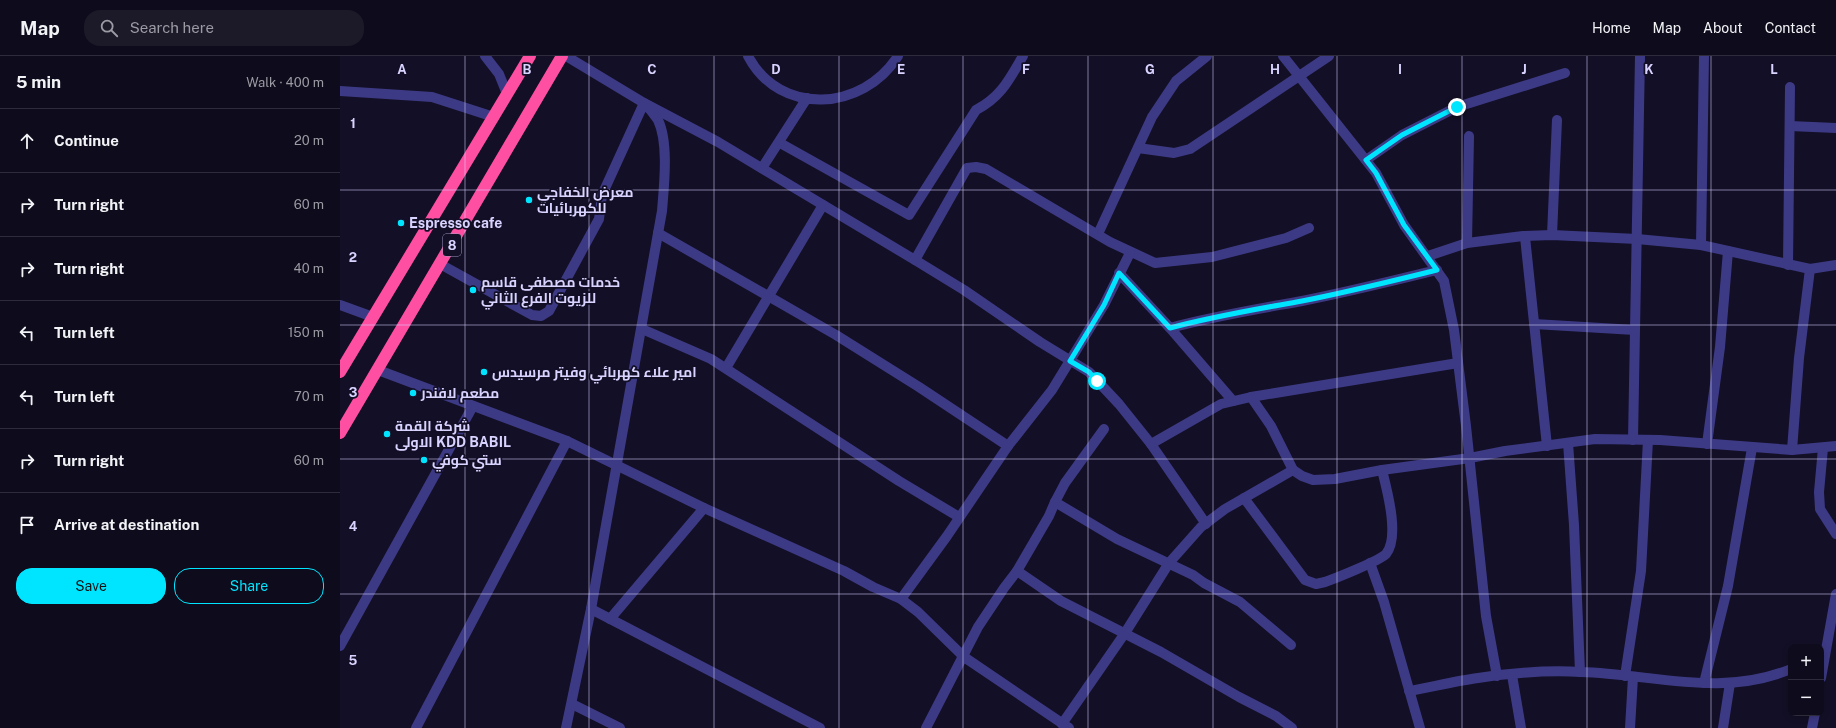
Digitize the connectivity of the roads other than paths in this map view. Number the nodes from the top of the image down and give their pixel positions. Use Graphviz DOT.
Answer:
graph roads {
  1 [pos="485,56"];
  2 [pos="530,56"];
  3 [pos="562,56"];
  4 [pos="566,56"];
  5 [pos="748,56"];
  6 [pos="898,56"];
  7 [pos="1023,56"];
  8 [pos="1207,56"];
  9 [pos="1283,56"];
  10 [pos="1328,56"];
  11 [pos="1640,56"];
  12 [pos="1704,56"];
  13 [pos="1565,73"];
  14 [pos="1299,77"];
  15 [pos="1790,87"];
  16 [pos="340,91"];
  17 [pos="507,94"];
  18 [pos="807,98"];
  19 [pos="644,103"];
  20 [pos="494,117"];
  21 [pos="1557,120"];
  22 [pos="1790,126"];
  23 [pos="1836,128"];
  24 [pos="1469,136"];
  25 [pos="780,143"];
  26 [pos="1138,148"];
  27 [pos="1366,160"];
  28 [pos="762,168"];
  29 [pos="823,205"];
  30 [pos="1309,228"];
  31 [pos="658,233"];
  32 [pos="1098,234"];
  33 [pos="1552,235"];
  34 [pos="1525,237"];
  35 [pos="1637,239"];
  36 [pos="1467,243"];
  37 [pos="1701,245"];
  38 [pos="1728,251"];
  39 [pos="1130,253"];
  40 [pos="1428,256"];
  41 [pos="915,260"];
  42 [pos="440,264"];
  43 [pos="1788,265"];
  44 [pos="1836,265"];
  45 [pos="1810,269"];
  46 [pos="1437,270"];
  47 [pos="1119,273"];
  48 [pos="768,296"];
  49 [pos="340,305"];
  50 [pos="373,317"];
  51 [pos="1534,324"];
  52 [pos="1170,328"];
  53 [pos="642,329"];
  54 [pos="1635,330"];
  55 [pos="1070,361"];
  56 [pos="1458,363"];
  57 [pos="726,368"];
  58 [pos="378,370"];
  59 [pos="340,372"];
  60 [pos="1251,397"];
  61 [pos="1233,401"];
  62 [pos="473,406"];
  63 [pos="1104,429"];
  64 [pos="340,433"];
  65 [pos="1633,440"];
  66 [pos="1648,440"];
  67 [pos="567,441"];
  68 [pos="1568,443"];
  69 [pos="1151,444"];
  70 [pos="1707,444"];
  71 [pos="1008,446"];
  72 [pos="1548,446"];
  73 [pos="1836,446"];
  74 [pos="1752,448"];
  75 [pos="1822,448"];
  76 [pos="1792,450"];
  77 [pos="1470,458"];
  78 [pos="617,465"];
  79 [pos="1293,470"];
  80 [pos="1382,470"];
  81 [pos="1244,498"];
  82 [pos="1055,502"];
  83 [pos="704,508"];
  84 [pos="959,517"];
  85 [pos="1206,524"];
  86 [pos="1836,534"];
  87 [pos="1169,563"];
  88 [pos="1370,563"];
  89 [pos="1017,571"];
  90 [pos="1836,594"];
  91 [pos="901,599"];
  92 [pos="591,609"];
  93 [pos="610,619"];
  94 [pos="1125,633"];
  95 [pos="1291,645"];
  96 [pos="340,646"];
  97 [pos="1824,649"];
  98 [pos="1836,650"];
  99 [pos="1824,654"];
  100 [pos="964,657"];
  101 [pos="1788,670"];
  102 [pos="1580,672"];
  103 [pos="1512,674"];
  104 [pos="1497,676"];
  105 [pos="1629,676"];
  106 [pos="1704,683"];
  107 [pos="1730,683"];
  108 [pos="1409,691"];
  109 [pos="572,704"];
  110 [pos="1814,716"];
  111 [pos="1066,726"];
  112 [pos="816,727"];
  113 [pos="416,728"];
  114 [pos="566,728"];
  115 [pos="620,728"];
  116 [pos="926,728"];
  117 [pos="1292,728"];
  118 [pos="1420,728"];
  119 [pos="1521,728"];
  120 [pos="1630,728"];
  121 [pos="1723,728"];
  122 [pos="1812,728"];
  1 -- 17 [label="street"];
  2 -- 17 [label="highway, 8"];
  3 -- 42 [label="highway, 8"];
  4 -- 19 [label="street"];
  5 -- 18 [label="street"];
  6 -- 18 [label="street"];
  7 -- 25 [label="street"];
  8 -- 26 [label="street"];
  9 -- 14 [label="street"];
  10 -- 14 [label="street"];
  11 -- 35 [label="street"];
  12 -- 37 [label="street"];
  13 -- 27 [label="street"];
  14 -- 26 [label="street"];
  14 -- 27 [label="street"];
  15 -- 22 [label="street"];
  16 -- 20 [label="street"];
  17 -- 20 [label="highway, 8"];
  18 -- 25 [label="street"];
  19 -- 28 [label="street"];
  19 -- 31 [label="street"];
  19 -- 42 [label="street"];
  20 -- 50 [label="highway, 8"];
  21 -- 33 [label="street"];
  22 -- 23 [label="street"];
  22 -- 43 [label="street"];
  24 -- 36 [label="street"];
  25 -- 28 [label="street"];
  26 -- 32 [label="street"];
  27 -- 40 [label="street"];
  28 -- 29 [label="street"];
  29 -- 41 [label="street"];
  29 -- 48 [label="street"];
  30 -- 39 [label="street"];
  31 -- 48 [label="street"];
  31 -- 53 [label="street"];
  32 -- 39 [label="street"];
  32 -- 41 [label="street"];
  33 -- 34 [label="street"];
  33 -- 35 [label="street"];
  34 -- 36 [label="street"];
  34 -- 51 [label="street"];
  35 -- 37 [label="street"];
  35 -- 54 [label="street"];
  36 -- 40 [label="street"];
  37 -- 38 [label="street"];
  38 -- 43 [label="street"];
  38 -- 70 [label="street"];
  39 -- 47 [label="street"];
  40 -- 46 [label="street"];
  41 -- 55 [label="street"];
  42 -- 58 [label="highway, 8"];
  43 -- 45 [label="street"];
  44 -- 45 [label="street"];
  45 -- 76 [label="street"];
  46 -- 52 [label="street"];
  46 -- 56 [label="street"];
  47 -- 52 [label="street"];
  47 -- 55 [label="street"];
  48 -- 57 [label="street"];
  48 -- 71 [label="street"];
  49 -- 50 [label="street"];
  50 -- 59 [label="highway, 8"];
  51 -- 54 [label="street"];
  51 -- 72 [label="street"];
  52 -- 61 [label="street"];
  53 -- 57 [label="street"];
  53 -- 78 [label="street"];
  54 -- 65 [label="street"];
  55 -- 69 [label="street"];
  55 -- 71 [label="street"];
  56 -- 60 [label="street"];
  56 -- 77 [label="street"];
  57 -- 84 [label="street"];
  58 -- 62 [label="street"];
  58 -- 64 [label="highway, 8"];
  60 -- 61 [label="street"];
  60 -- 79 [label="street"];
  61 -- 69 [label="street"];
  62 -- 67 [label="street"];
  62 -- 96 [label="street"];
  63 -- 82 [label="street"];
  65 -- 66 [label="street"];
  65 -- 68 [label="street"];
  66 -- 70 [label="street"];
  66 -- 105 [label="street"];
  67 -- 78 [label="street"];
  67 -- 113 [label="street"];
  68 -- 72 [label="street"];
  68 -- 102 [label="street"];
  69 -- 85 [label="street"];
  70 -- 74 [label="street"];
  71 -- 84 [label="street"];
  72 -- 77 [label="street"];
  73 -- 75 [label="street"];
  74 -- 76 [label="street"];
  74 -- 106 [label="street"];
  75 -- 76 [label="street"];
  75 -- 86 [label="street"];
  77 -- 80 [label="street"];
  77 -- 104 [label="street"];
  78 -- 83 [label="street"];
  78 -- 92 [label="street"];
  79 -- 80 [label="street"];
  79 -- 81 [label="street"];
  80 -- 88 [label="street"];
  81 -- 85 [label="street"];
  81 -- 88 [label="street"];
  82 -- 87 [label="street"];
  82 -- 89 [label="street"];
  83 -- 91 [label="street"];
  83 -- 93 [label="street"];
  84 -- 91 [label="street"];
  85 -- 87 [label="street"];
  87 -- 94 [label="street"];
  87 -- 95 [label="street"];
  88 -- 108 [label="street"];
  89 -- 94 [label="street"];
  89 -- 100 [label="street"];
  90 -- 97 [label="street"];
  91 -- 100 [label="street"];
  92 -- 93 [label="street"];
  92 -- 109 [label="street"];
  93 -- 112 [label="street"];
  94 -- 111 [label="street"];
  94 -- 117 [label="street"];
  98 -- 99 [label="street"];
  100 -- 111 [label="street"];
  100 -- 116 [label="street"];
  101 -- 107 [label="street"];
  102 -- 103 [label="street"];
  102 -- 105 [label="street"];
  103 -- 104 [label="street"];
  103 -- 119 [label="street"];
  104 -- 108 [label="street"];
  105 -- 106 [label="street"];
  105 -- 120 [label="street"];
  106 -- 107 [label="street"];
  107 -- 121 [label="street"];
  108 -- 118 [label="street"];
  109 -- 114 [label="street"];
  109 -- 115 [label="street"];
  110 -- 122 [label="street"];
}
